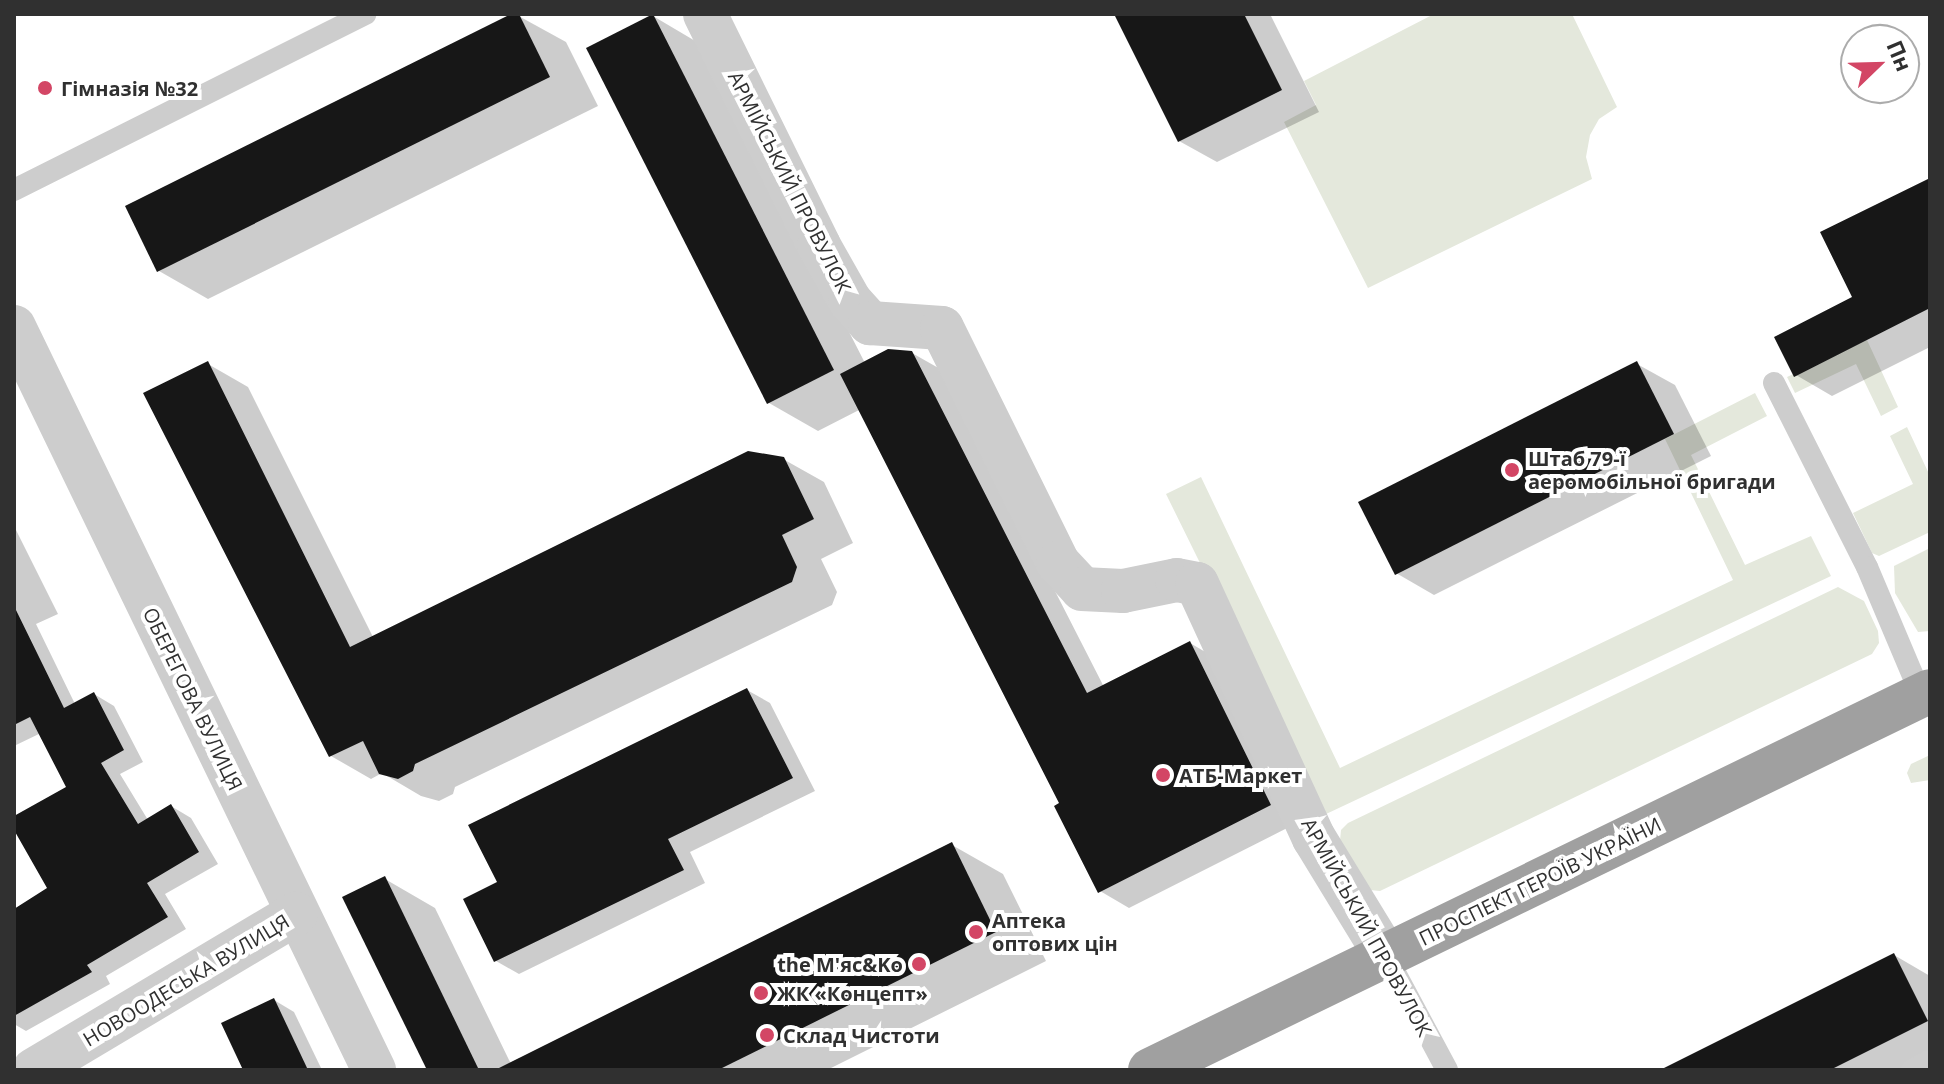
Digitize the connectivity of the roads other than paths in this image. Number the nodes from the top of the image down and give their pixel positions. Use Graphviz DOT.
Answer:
graph roads {
  1 [pos="365,14"];
  2 [pos="705,14"];
  3 [pos="14,190"];
  4 [pos="14,327"];
  5 [pos="1774,383"];
  6 [pos="1926,693"];
  7 [pos="296,914"];
  8 [pos="1386,956"];
  9 [pos="1930,1061"];
  10 [pos="34,1070"];
  11 [pos="374,1070"];
  12 [pos="1150,1070"];
  13 [pos="1447,1070"];
  14 [pos="1912,1070"];
  1 -- 3 [label="lane"];
  2 -- 8 [label="street, АРМІЙСЬКИЙ ПРОВУЛОК"];
  4 -- 7 [label="street, ОБЕРЕГОВА ВУЛИЦЯ"];
  5 -- 6 [label="lane"];
  6 -- 8 [label="highway, ПРОСПЕКТ ГЕРОЇВ УКРАЇНИ"];
  7 -- 10 [label="street, НОВООДЕСЬКА ВУЛИЦЯ"];
  7 -- 11 [label="street, ОБЕРЕГОВА ВУЛИЦЯ"];
  8 -- 12 [label="highway, ПРОСПЕКТ ГЕРОЇВ УКРАЇНИ"];
  8 -- 13 [label="lane, АРМІЙСЬКИЙ ПРОВУЛОК"];
  9 -- 14 [label="lane"];
}
